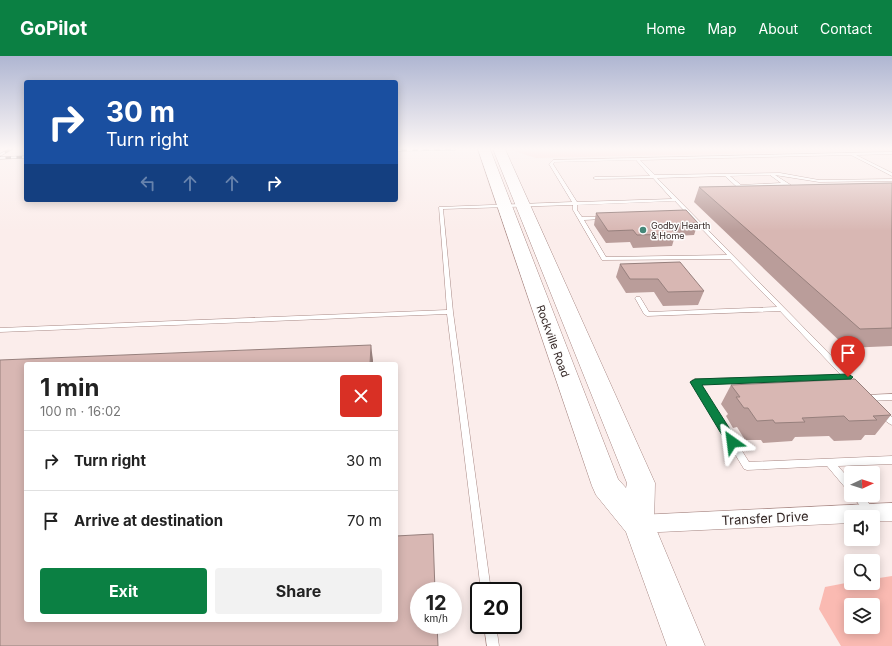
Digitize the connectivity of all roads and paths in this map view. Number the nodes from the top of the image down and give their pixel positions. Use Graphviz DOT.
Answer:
graph roads {
  1 [pos="499,177"];
  2 [pos="506,177"];
  3 [pos="559,177"];
  4 [pos="654,177"];
  5 [pos="671,177"];
  6 [pos="728,177"];
  7 [pos="776,177"];
  8 [pos="789,177"];
  9 [pos="596,178"];
  10 [pos="892,180"];
  11 [pos="787,184"];
  12 [pos="739,186"];
  13 [pos="788,195"];
  14 [pos="753,196"];
  15 [pos="676,200"];
  16 [pos="575,203"];
  17 [pos="514,205"];
  18 [pos="690,215"];
  19 [pos="682,216"];
  20 [pos="612,218"];
  21 [pos="581,219"];
  22 [pos="731,256"];
  23 [pos="638,298"];
  24 [pos="782,309"];
  25 [pos="450,312"];
  26 [pos="0,330"];
  27 [pos="892,396"];
  28 [pos="892,422"];
  29 [pos="892,460"];
  30 [pos="830,463"];
  31 [pos="844,480"];
  32 [pos="862,502"];
  33 [pos="868,510"];
  34 [pos="892,512"];
  35 [pos="880,513"];
  36 [pos="844,514"];
  37 [pos="638,524"];
  38 [pos="485,582"];
  39 [pos="491,634"];
  40 [pos="493,646"];
  41 [pos="686,646"];
  1 -- 17 [label="main road, Rockville Road"];
  2 -- 17 [label="main road, Rockville Road"];
  3 -- 16 [label="lane"];
  4 -- 5 [label="lane"];
  4 -- 9 [label="lane"];
  4 -- 15 [label="lane"];
  6 -- 12 [label="lane"];
  7 -- 11 [label="lane"];
  8 -- 10 [label="lane"];
  11 -- 12 [label="lane"];
  11 -- 13 [label="lane"];
  12 -- 14 [label="lane"];
  15 -- 16 [label="lane"];
  15 -- 18 [label="lane"];
  16 -- 17 [label="lane"];
  16 -- 21 [label="lane"];
  17 -- 25 [label="lane"];
  17 -- 37 [label="main road, Rockville Road"];
  17 -- 37 [label="main road, Rockville Road"];
  18 -- 19 [label="lane"];
  18 -- 22 [label="lane"];
  20 -- 21 [label="lane"];
  21 -- 22 [label="lane"];
  22 -- 24 [label="lane"];
  23 -- 24 [label="lane"];
  24 -- 30 [label="lane"];
  25 -- 26 [label="lane"];
  25 -- 38 [label="lane"];
  27 -- 28 [label="lane"];
  29 -- 30 [label="lane"];
  30 -- 31 [label="lane"];
  32 -- 33 [label="lane"];
  34 -- 35 [label="street, Transfer Drive"];
  36 -- 37 [label="street, Transfer Drive"];
  37 -- 41 [label="main road, Rockville Road"];
  39 -- 40 [label="lane"];
}
